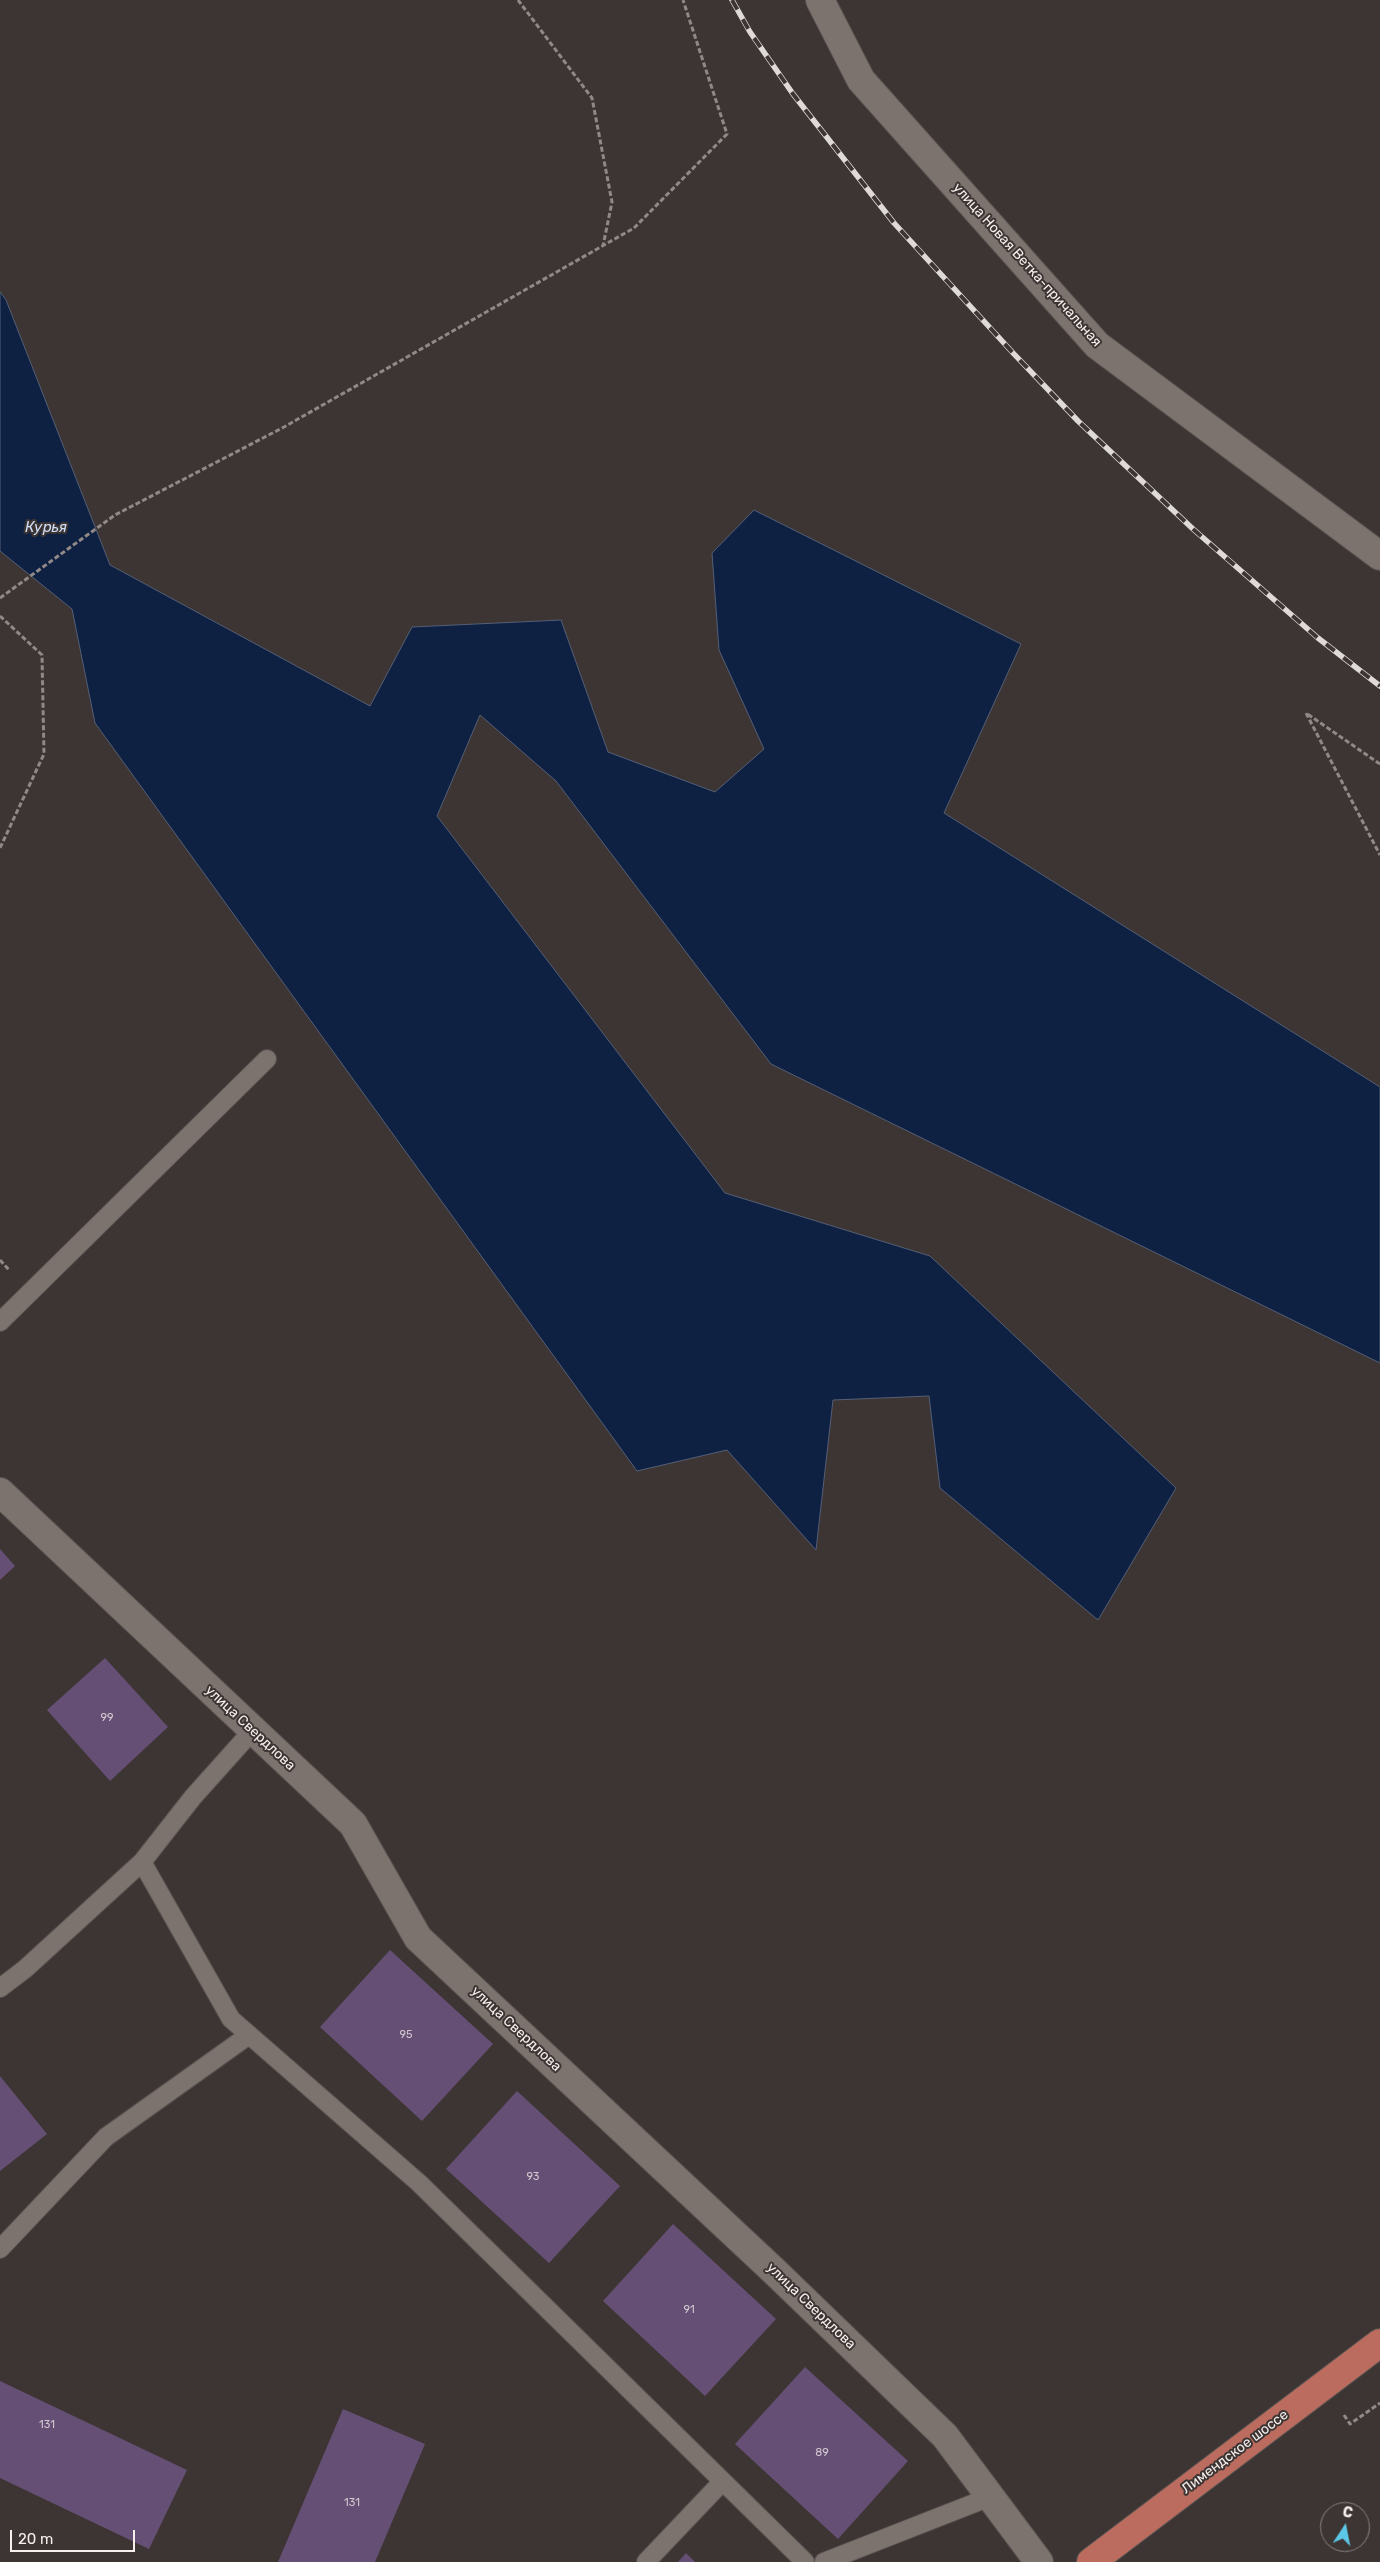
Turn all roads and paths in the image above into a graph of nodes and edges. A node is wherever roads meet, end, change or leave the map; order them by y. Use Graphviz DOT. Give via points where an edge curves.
graph roads {
  1 [pos="518,0"];
  2 [pos="683,0"];
  3 [pos="820,0"];
  4 [pos="603,246"];
  5 [pos="1380,556"];
  6 [pos="0,598"];
  7 [pos="0,616"];
  8 [pos="1380,764"];
  9 [pos="0,848"];
  10 [pos="1380,855"];
  11 [pos="268,1059"];
  12 [pos="0,1322"];
  13 [pos="0,1492"];
  14 [pos="253,1730"];
  15 [pos="142,1862"];
  16 [pos="0,1988"];
  17 [pos="249,2035"];
  18 [pos="0,2249"];
  19 [pos="1380,2343"];
  20 [pos="722,2482"];
  21 [pos="990,2497"];
  22 [pos="646,2562"];
  23 [pos="804,2562"];
  24 [pos="824,2562"];
  25 [pos="1039,2562"];
  26 [pos="1091,2562"];
  1 -- 4 [label="path" via="592,98 612,202"];
  2 -- 4 [label="path" via="727,134 634,228"];
  3 -- 5 [label="street, улица Новая Ветка-причальная" via="861,80 1097,345"];
  4 -- 6 [label="path" via="284,427 115,515"];
  7 -- 9 [label="path" via="42,655 44,754"];
  8 -- 10 [label="path" via="1306,713"];
  11 -- 12 [label="lane"];
  13 -- 14 [label="street, улица Свердлова"];
  14 -- 15 [label="lane" via="193,1797"];
  14 -- 21 [label="street, улица Свердлова" via="353,1824 418,1938 938,2429"];
  15 -- 16 [label="lane"];
  15 -- 17 [label="lane" via="231,2019"];
  17 -- 18 [label="lane" via="106,2137"];
  17 -- 20 [label="lane" via="419,2183"];
  19 -- 26 [label="main road, Лимендское шоссе"];
  20 -- 22 [label="lane"];
  20 -- 23 [label="lane"];
  21 -- 24 [label="lane"];
  21 -- 25 [label="street, улица Свердлова"];
}
